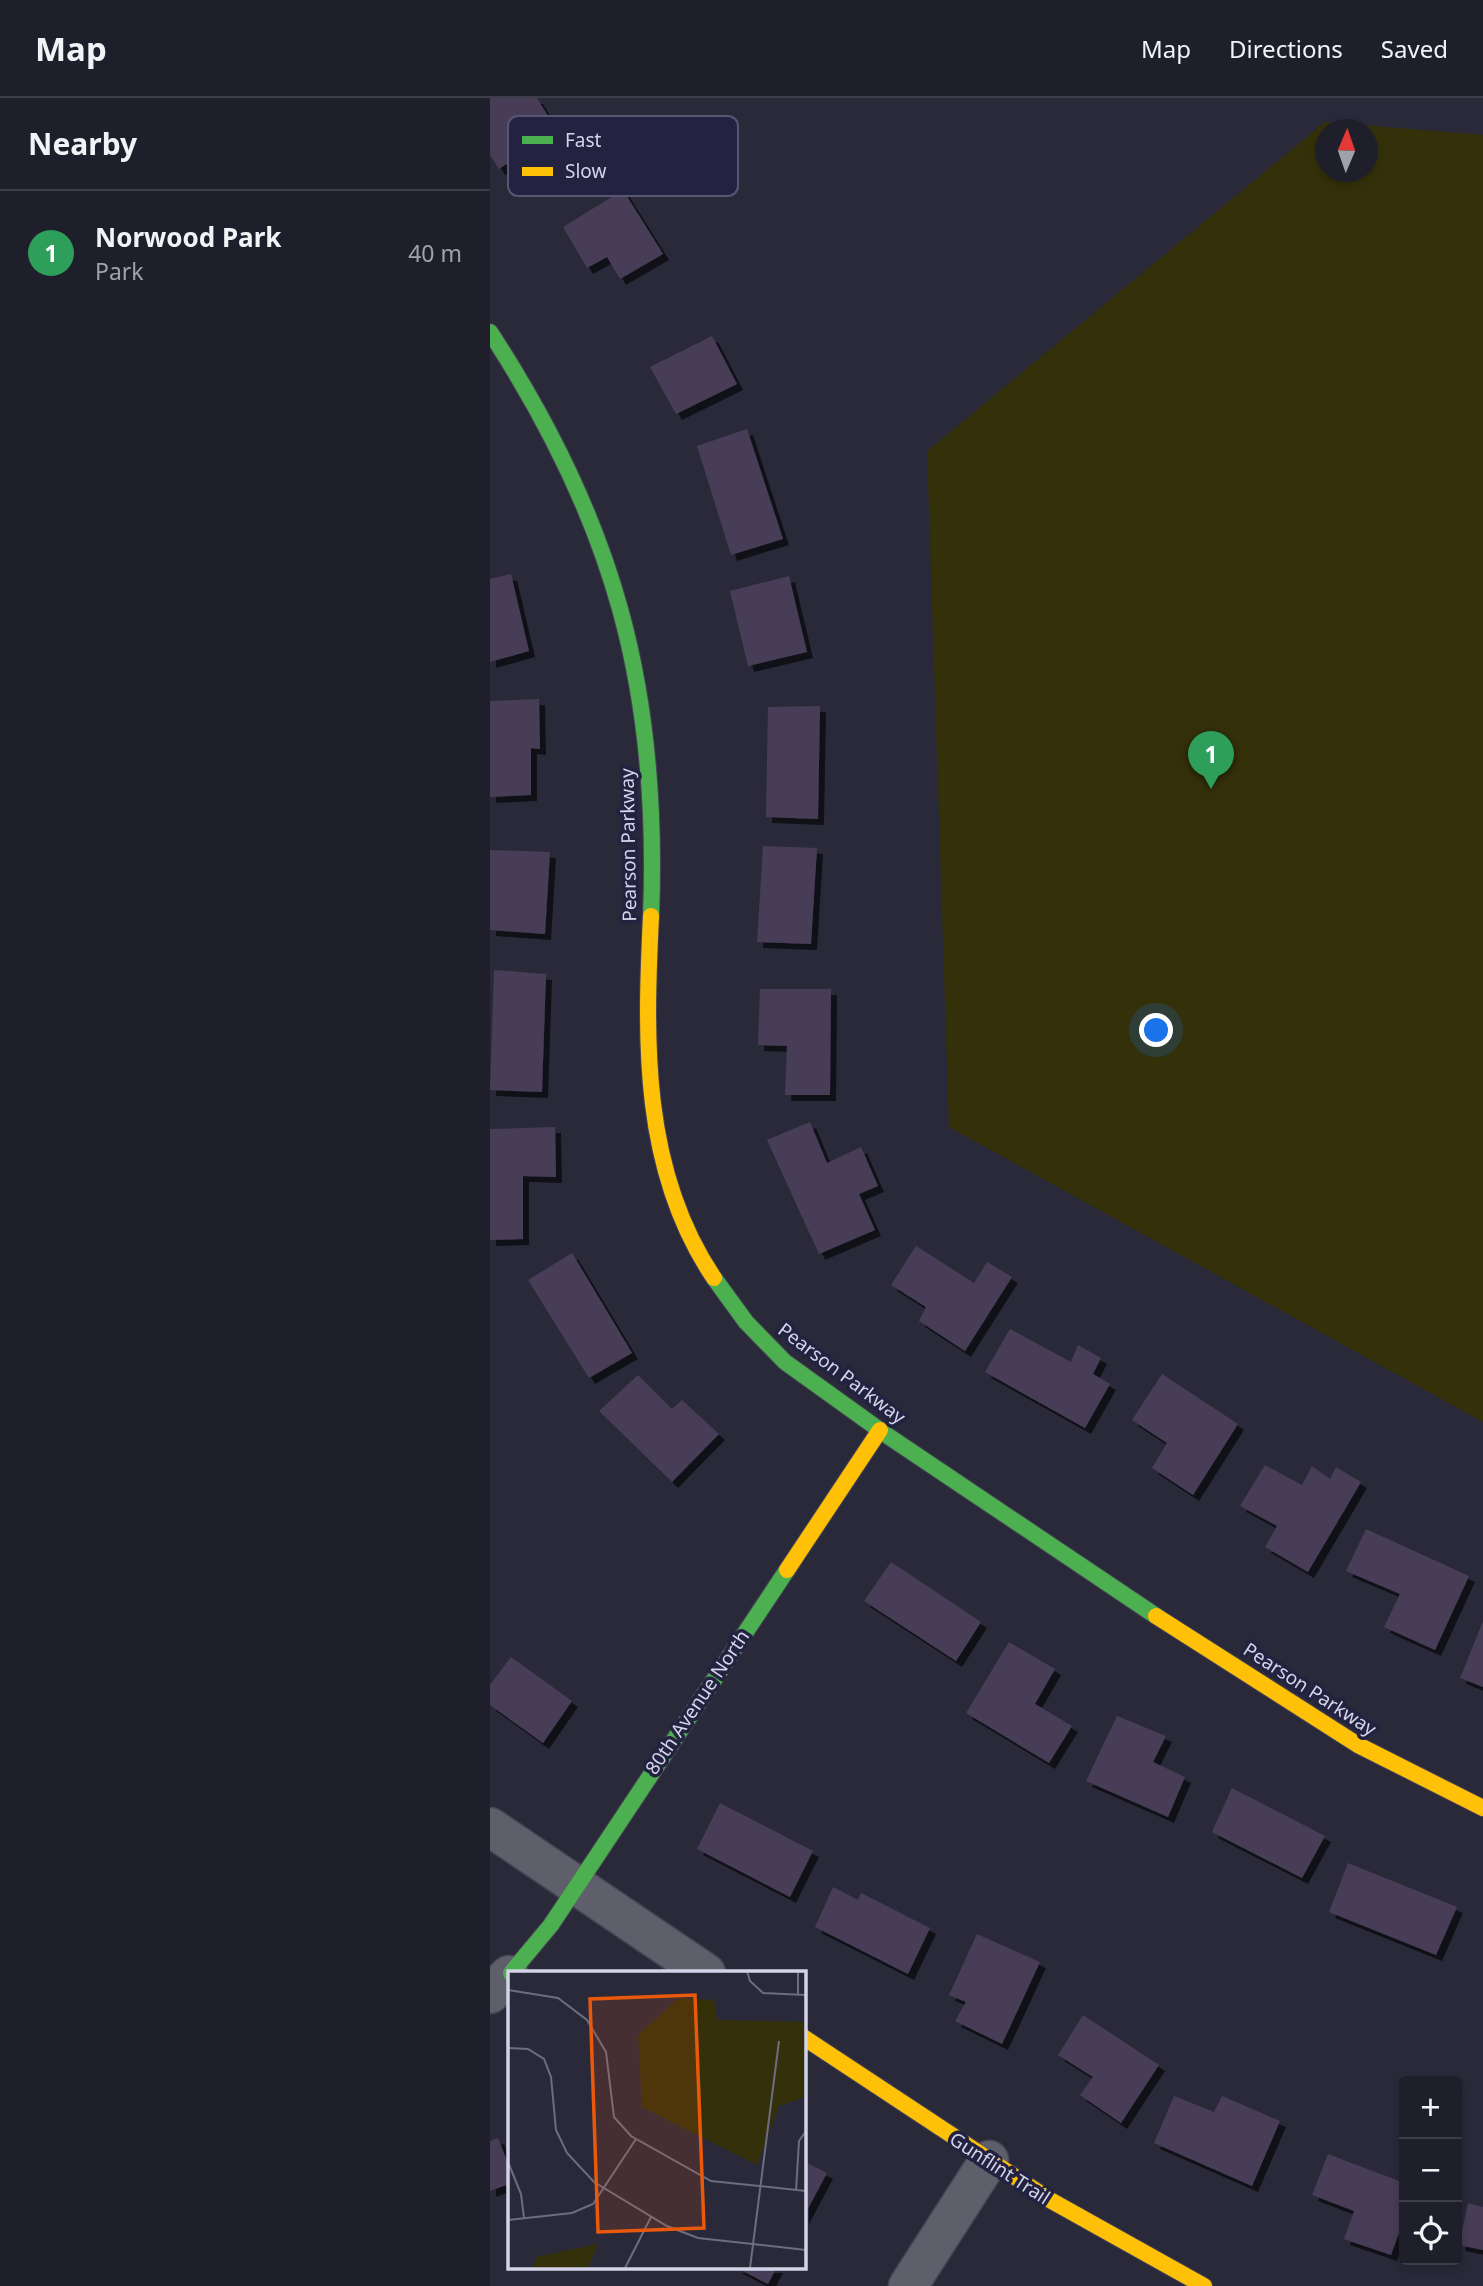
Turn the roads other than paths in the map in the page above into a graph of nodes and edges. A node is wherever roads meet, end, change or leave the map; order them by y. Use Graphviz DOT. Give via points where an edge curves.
graph roads {
  1 [pos="490,332"];
  2 [pos="880,1430"];
  3 [pos="1483,1808"];
  4 [pos="490,1827"];
  5 [pos="576,1886"];
  6 [pos="513,1971"];
  7 [pos="703,1971"];
  8 [pos="508,1976"];
  9 [pos="490,1994"];
  10 [pos="805,2039"];
  11 [pos="989,2160"];
  12 [pos="908,2286"];
  13 [pos="1204,2286"];
  1 -- 2 [label="street, Pearson Parkway" via="527,385 581,489 621,597 643,711 653,828 648,1052 654,1120 676,1212 717,1284 769,1348"];
  2 -- 3 [label="street, Pearson Parkway" via="1342,1738"];
  2 -- 5 [label="street, 80th Avenue North"];
  4 -- 5 [label="street"];
  5 -- 6 [label="street, 80th Avenue North"];
  5 -- 7 [label="street"];
  8 -- 9 [label="street, 80th Avenue North"];
  10 -- 11 [label="street, Gunflint Trail"];
  11 -- 12 [label="street"];
  11 -- 13 [label="street, Gunflint Trail" via="1128,2247"];
}
